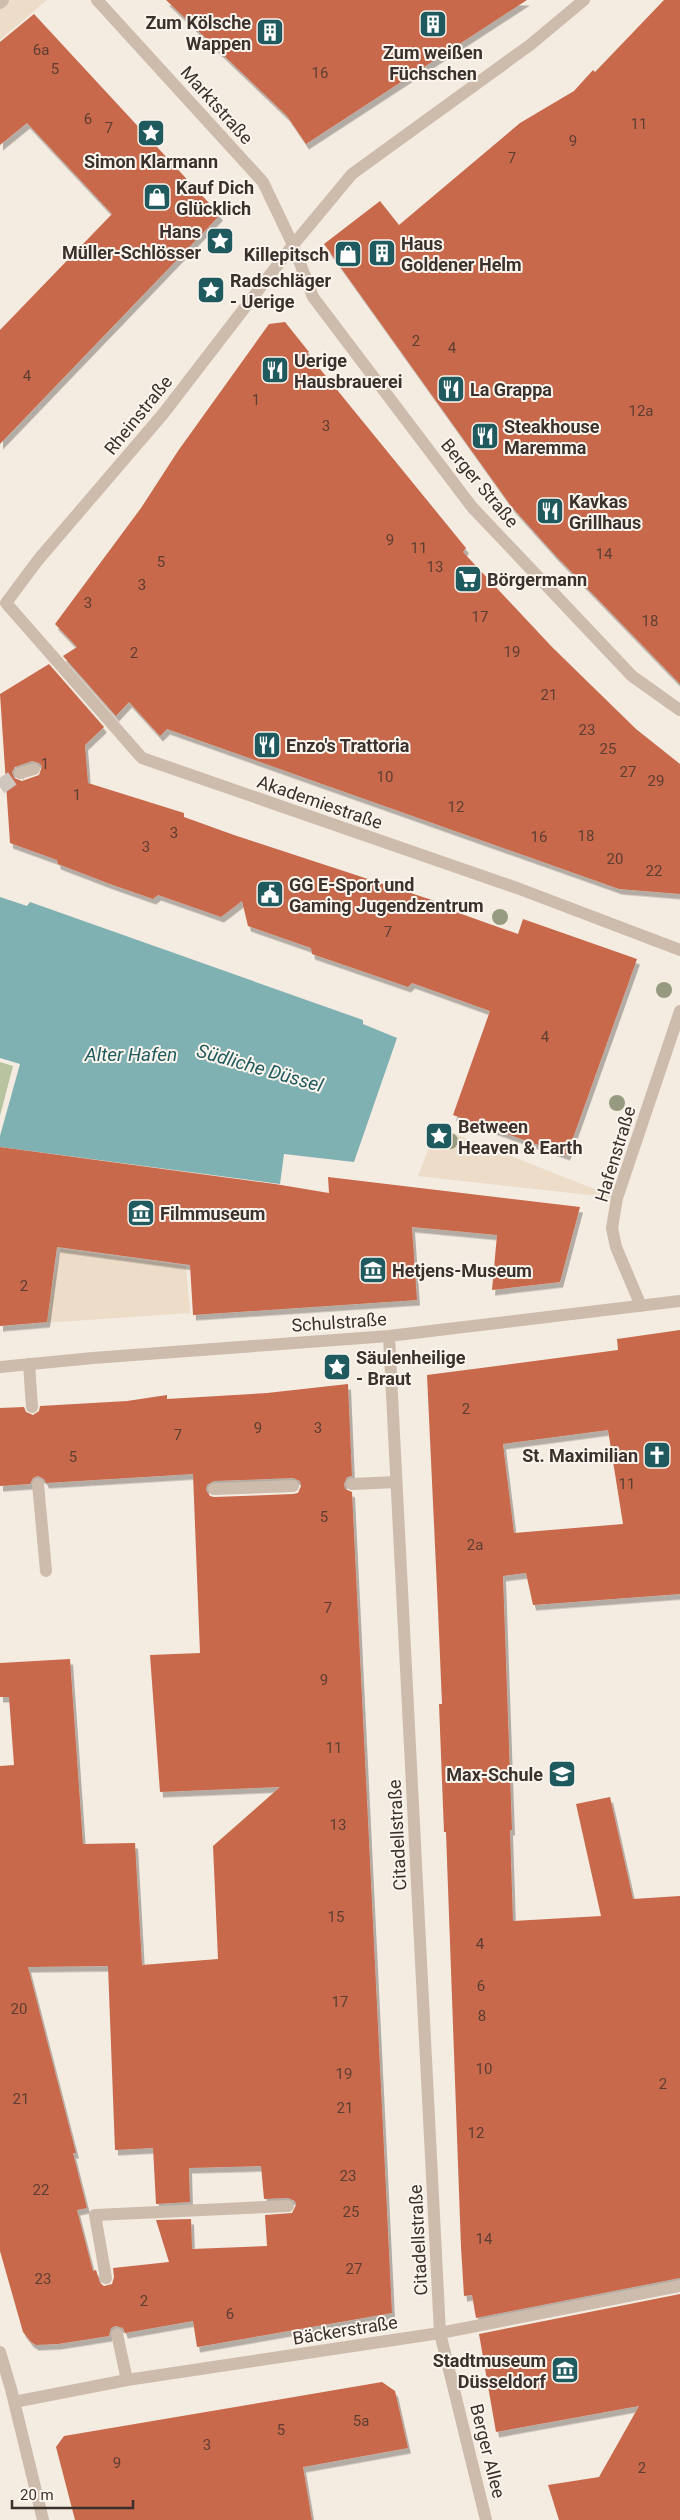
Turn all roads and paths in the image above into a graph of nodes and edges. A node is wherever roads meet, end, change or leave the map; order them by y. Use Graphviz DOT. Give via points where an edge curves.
graph roads {
  1 [pos="3,0"];
  2 [pos="97,0"];
  3 [pos="584,0"];
  4 [pos="0,3"];
  5 [pos="294,245"];
  6 [pos="3,603"];
  7 [pos="680,710"];
  8 [pos="34,769"];
  9 [pos="20,773"];
  10 [pos="680,950"];
  11 [pos="680,1011"];
  12 [pos="680,1300"];
  13 [pos="640,1306"];
  14 [pos="389,1336"];
  15 [pos="28,1364"];
  16 [pos="0,1368"];
  17 [pos="32,1407"];
  18 [pos="396,1482"];
  19 [pos="38,1484"];
  20 [pos="352,1484"];
  21 [pos="293,1486"];
  22 [pos="214,1489"];
  23 [pos="46,1571"];
  24 [pos="288,2206"];
  25 [pos="106,2278"];
  26 [pos="680,2286"];
  27 [pos="440,2333"];
  28 [pos="117,2334"];
  29 [pos="0,2352"];
  30 [pos="127,2380"];
  31 [pos="14,2402"];
  32 [pos="43,2520"];
  33 [pos="486,2520"];
  1 -- 4 [label="street"];
  2 -- 5 [label="street, Marktstraße" via="263,182"];
  3 -- 5 [label="street, Rheinstraße" via="530,45 352,174"];
  5 -- 6 [label="street, Rheinstraße" via="163,414"];
  5 -- 7 [label="street, Berger Straße" via="313,297 472,507 632,676"];
  6 -- 10 [label="street, Akademiestraße" via="142,758 517,888"];
  8 -- 9 [label="street"];
  11 -- 13 [label="street, Hafenstraße" via="617,1198 612,1228 616,1247"];
  12 -- 13 [label="street, Schulstraße"];
  13 -- 14 [label="street, Schulstraße"];
  14 -- 15 [label="street, Schulstraße"];
  14 -- 18 [label="street, Citadellstraße"];
  15 -- 16 [label="street, Schulstraße"];
  15 -- 17 [label="street"];
  18 -- 20 [label="street"];
  18 -- 27 [label="street, Citadellstraße"];
  19 -- 23 [label="street"];
  21 -- 22 [label="street"];
  24 -- 25 [label="street" via="95,2215"];
  26 -- 27 [label="street, Bäckerstraße"];
  27 -- 30 [label="street, Bäckerstraße"];
  27 -- 33 [label="street, Berger Allee"];
  28 -- 30 [label="street"];
  29 -- 31 [label="street"];
  30 -- 31 [label="street, Bäckerstraße"];
  31 -- 32 [label="street"];
}
